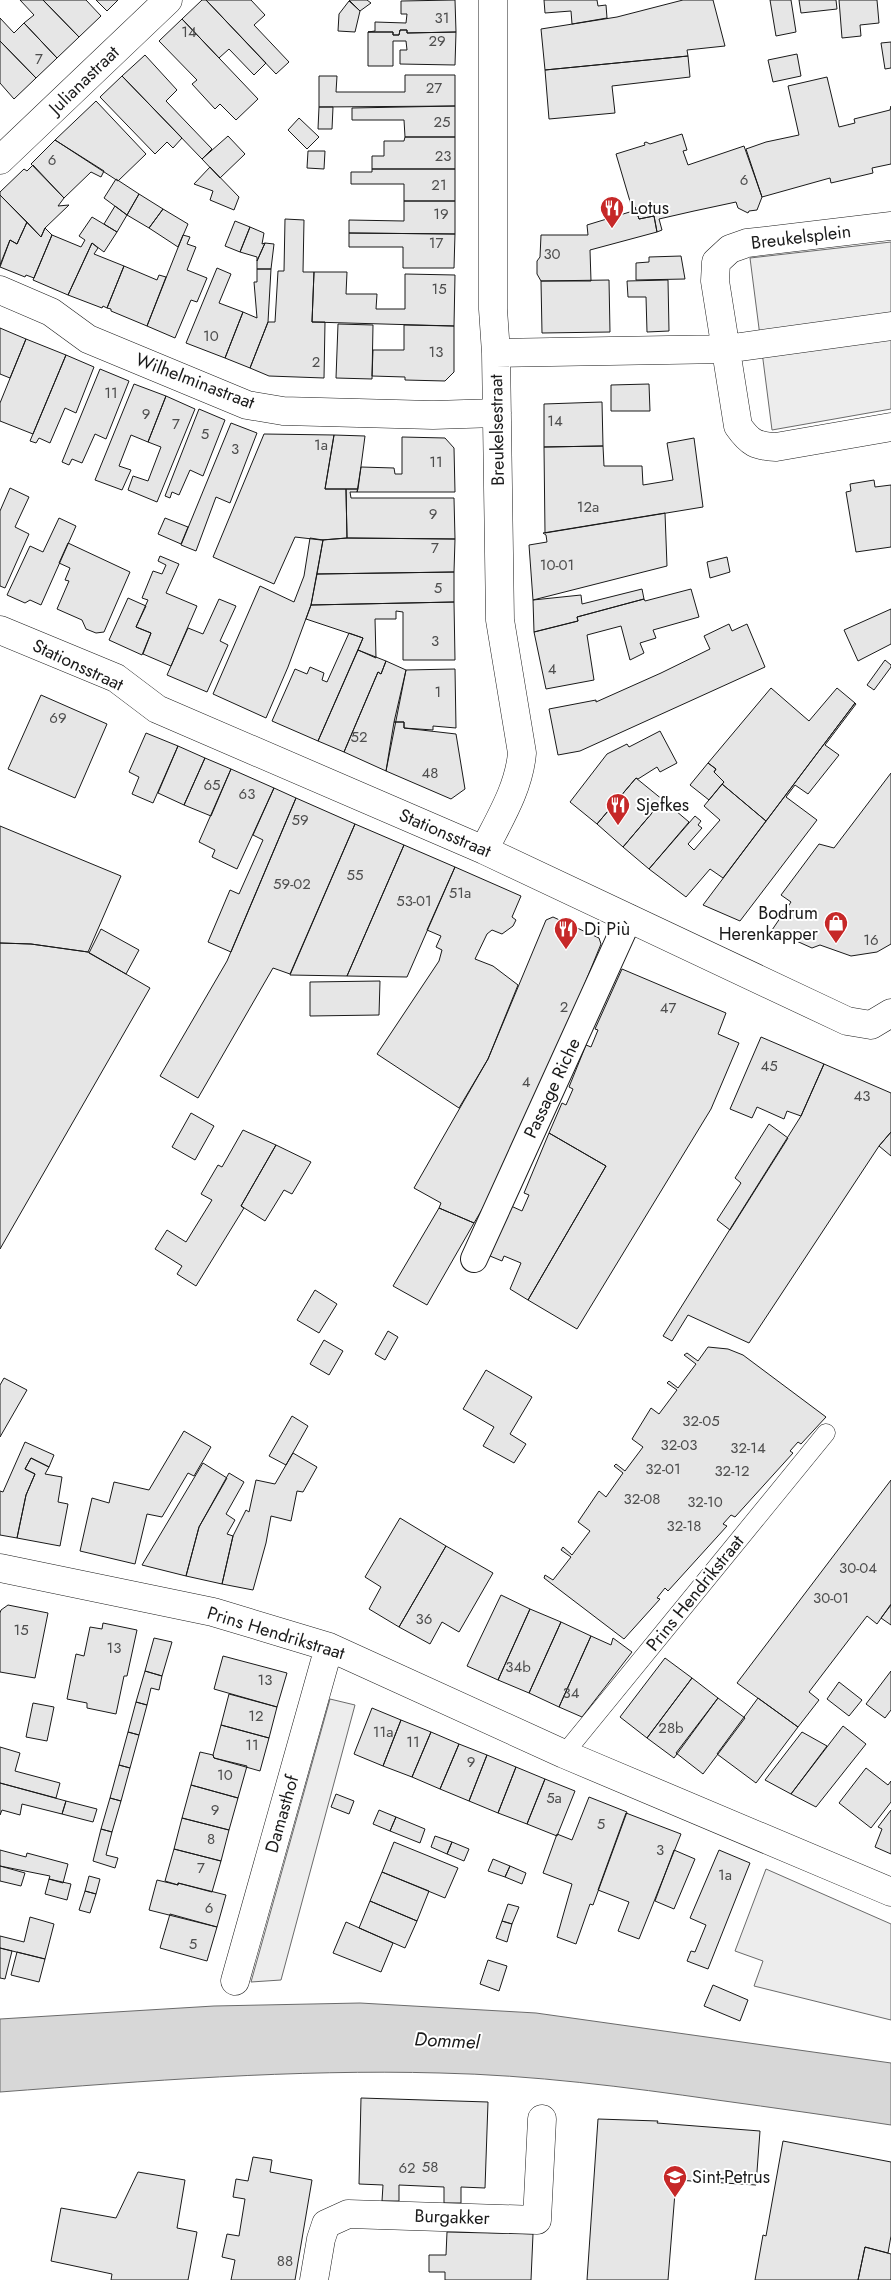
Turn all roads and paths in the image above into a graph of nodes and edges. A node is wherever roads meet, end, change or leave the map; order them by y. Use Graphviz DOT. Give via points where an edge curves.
graph roads {
  1 [pos="168,0"];
  2 [pos="493,0"];
  3 [pos="0,160"];
  4 [pos="891,226"];
  5 [pos="0,290"];
  6 [pos="891,326"];
  7 [pos="726,349"];
  8 [pos="496,353"];
  9 [pos="497,413"];
  10 [pos="891,426"];
  11 [pos="0,630"];
  12 [pos="484,850"];
  13 [pos="630,918"];
  14 [pos="891,1013"];
  15 [pos="474,1259"];
  16 [pos="826,1433"];
  17 [pos="0,1568"];
  18 [pos="329,1647"];
  19 [pos="564,1754"];
  20 [pos="891,1892"];
  21 [pos="235,1981"];
  22 [pos="542,2119"];
  23 [pos="314,2280"];
  1 -- 3 [label="street, Julianastraat"];
  2 -- 8 [label="street, Breukelsestraat" via="493,309"];
  4 -- 7 [label="street, Breukelsplein" via="747,243 730,249 716,262 715,281"];
  5 -- 9 [label="street, Wilhelminastraat" via="51,312 88,339 247,404 283,411 433,415"];
  6 -- 7 [label="street"];
  7 -- 8 [label="street"];
  7 -- 10 [label="street, Breukelsplein" via="738,426 747,439 760,446 776,447"];
  8 -- 9 [label="street, Breukelsestraat"];
  9 -- 12 [label="street, Breukelsestraat" via="500,620 522,753 520,772 512,794"];
  11 -- 12 [label="street, Stationsstraat" via="116,678 164,713"];
  12 -- 13 [label="street, Stationsstraat"];
  13 -- 14 [label="street, Stationsstraat" via="847,1021 872,1025"];
  13 -- 15 [label="street, Passage Riche"];
  16 -- 19 [label="lane, Prins Hendrikstraat"];
  17 -- 18 [label="street, Prins Hendrikstraat" via="213,1612"];
  18 -- 19 [label="street, Prins Hendrikstraat"];
  18 -- 21 [label="street, Damasthof"];
  19 -- 20 [label="street, Prins Hendrikstraat"];
  22 -- 23 [label="street, Burgakker" via="537,2220 348,2214 326,2224"];
}
